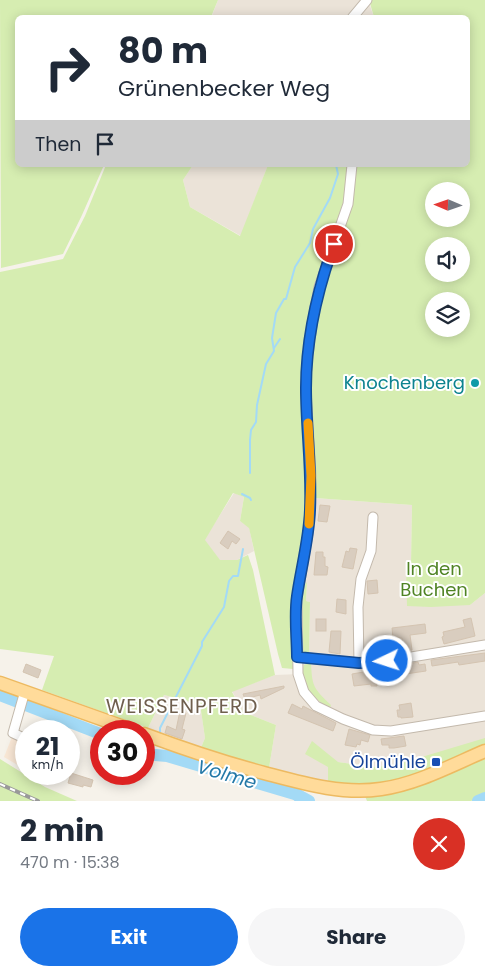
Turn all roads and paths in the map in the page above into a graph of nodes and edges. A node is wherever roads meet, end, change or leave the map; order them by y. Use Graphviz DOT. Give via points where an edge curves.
graph roads {
  1 [pos="367,0"];
  2 [pos="354,15"];
  3 [pos="352,167"];
  4 [pos="373,517"];
  5 [pos="485,645"];
  6 [pos="297,657"];
  7 [pos="359,663"];
  8 [pos="0,683"];
  9 [pos="24,694"];
  10 [pos="485,716"];
  11 [pos="16,720"];
  12 [pos="103,720"];
  13 [pos="155,738"];
  14 [pos="485,751"];
  1 -- 2 [label="street"];
  3 -- 6 [label="street" via="348,204 319,287 307,363 310,512 296,599"];
  4 -- 7 [label="street" via="371,551 360,579"];
  5 -- 7 [label="street"];
  6 -- 7 [label="street"];
  6 -- 10 [label="street" via="300,683 316,706 373,730 391,731"];
  8 -- 9 [label="main road"];
  9 -- 11 [label="street"];
  9 -- 12 [label="main road"];
  13 -- 14 [label="main road" via="219,760 347,790 368,790 408,782"];
}
